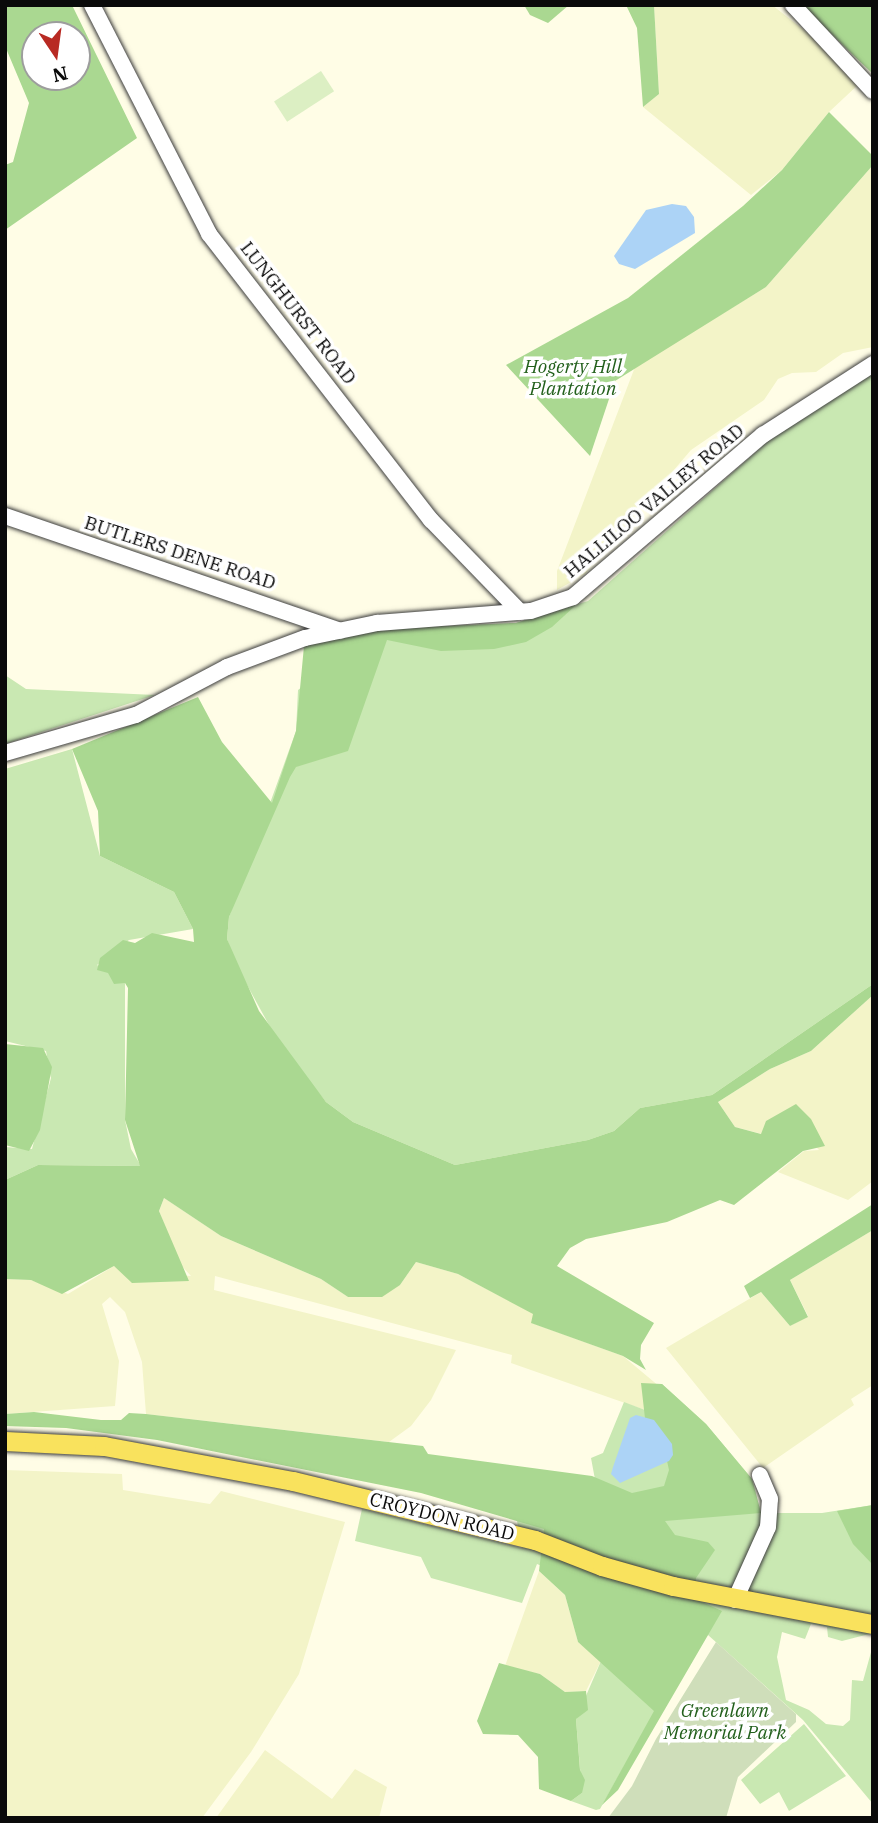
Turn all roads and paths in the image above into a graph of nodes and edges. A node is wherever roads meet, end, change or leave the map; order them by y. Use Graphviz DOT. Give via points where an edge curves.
graph roads {
  1 [pos="92,5"];
  2 [pos="793,5"];
  3 [pos="873,91"];
  4 [pos="873,364"];
  5 [pos="5,516"];
  6 [pos="520,612"];
  7 [pos="340,631"];
  8 [pos="5,753"];
  9 [pos="5,1441"];
  10 [pos="760,1475"];
  11 [pos="735,1600"];
  12 [pos="873,1624"];
  1 -- 6 [label="street, LUNGHURST ROAD" via="209,234 412,497 481,577"];
  2 -- 3 [label="street"];
  4 -- 6 [label="street, HALLILOO VALLEY ROAD" via="763,435 584,590 556,605"];
  5 -- 7 [label="street, BUTLERS DENE ROAD"];
  6 -- 7 [label="street, HALLILOO VALLEY ROAD" via="387,622"];
  7 -- 8 [label="street, HALLILOO VALLEY ROAD" via="305,638 227,667 136,715"];
  9 -- 11 [label="main road, CROYDON ROAD" via="104,1446 293,1481 456,1518 535,1540 602,1566"];
  10 -- 11 [label="street" via="769,1499 768,1527"];
  11 -- 12 [label="main road, CROYDON ROAD"];
}
